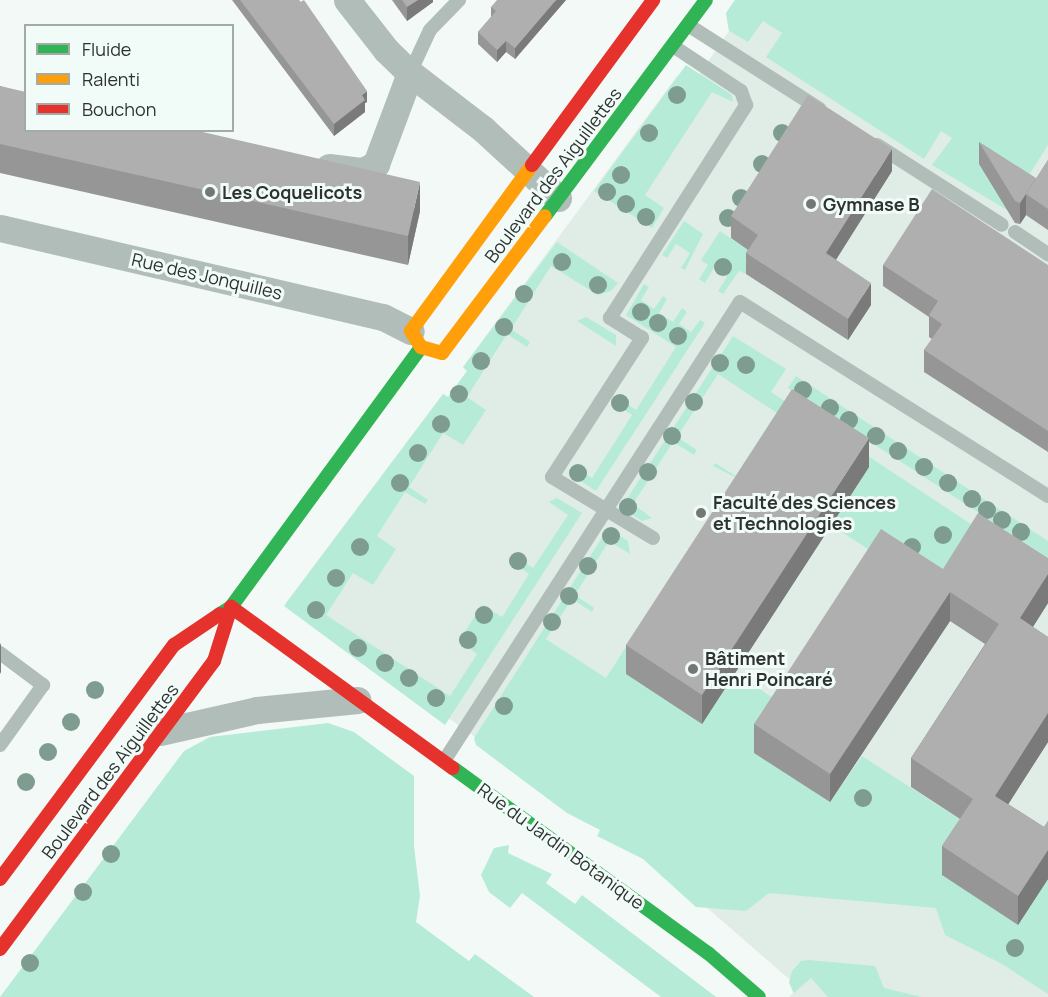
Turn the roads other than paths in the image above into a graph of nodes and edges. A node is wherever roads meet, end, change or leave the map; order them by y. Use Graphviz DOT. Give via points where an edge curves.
graph roads {
  1 [pos="347,0"];
  2 [pos="459,0"];
  3 [pos="654,0"];
  4 [pos="706,0"];
  5 [pos="688,25"];
  6 [pos="673,46"];
  7 [pos="410,73"];
  8 [pos="828,114"];
  9 [pos="867,139"];
  10 [pos="299,160"];
  11 [pos="526,170"];
  12 [pos="558,198"];
  13 [pos="1002,225"];
  14 [pos="0,228"];
  15 [pos="1015,232"];
  16 [pos="1048,254"];
  17 [pos="416,339"];
  18 [pos="1048,496"];
  19 [pos="606,509"];
  20 [pos="653,538"];
  21 [pos="231,607"];
  22 [pos="0,653"];
  23 [pos="358,700"];
  24 [pos="160,732"];
  25 [pos="0,745"];
  26 [pos="444,761"];
  27 [pos="0,879"];
  28 [pos="0,949"];
  29 [pos="759,997"];
  1 -- 7 [label="street" via="386,50"];
  2 -- 7 [label="lane" via="430,30"];
  3 -- 11 [label="main road, Boulevard des Aiguillettes"];
  4 -- 5 [label="main road, Boulevard des Aiguillettes"];
  5 -- 6 [label="main road, Boulevard des Aiguillettes"];
  5 -- 8 [label="lane"];
  6 -- 12 [label="main road, Boulevard des Aiguillettes"];
  6 -- 19 [label="lane" via="741,91 746,105 610,318 642,338 552,477"];
  7 -- 10 [label="street" via="376,164 363,171 345,171"];
  7 -- 11 [label="street" via="483,129"];
  9 -- 13 [label="lane"];
  11 -- 12 [label="street"];
  11 -- 17 [label="main road, Boulevard des Aiguillettes"];
  12 -- 17 [label="main road, Boulevard des Aiguillettes" via="442,353"];
  14 -- 17 [label="street, Rue des Jonquilles" via="383,317"];
  15 -- 16 [label="lane"];
  17 -- 21 [label="main road, Boulevard des Aiguillettes"];
  18 -- 19 [label="lane" via="740,302"];
  19 -- 20 [label="lane"];
  19 -- 26 [label="lane"];
  21 -- 23 [label="main road, Rue du Jardin Botanique"];
  21 -- 24 [label="main road, Boulevard des Aiguillettes" via="219,654"];
  21 -- 27 [label="main road, Boulevard des Aiguillettes" via="174,645"];
  22 -- 25 [label="lane" via="43,685"];
  23 -- 24 [label="street" via="257,710"];
  23 -- 26 [label="main road, Rue du Jardin Botanique"];
  24 -- 28 [label="main road, Boulevard des Aiguillettes"];
  26 -- 29 [label="main road, Rue du Jardin Botanique" via="708,953"];
}
